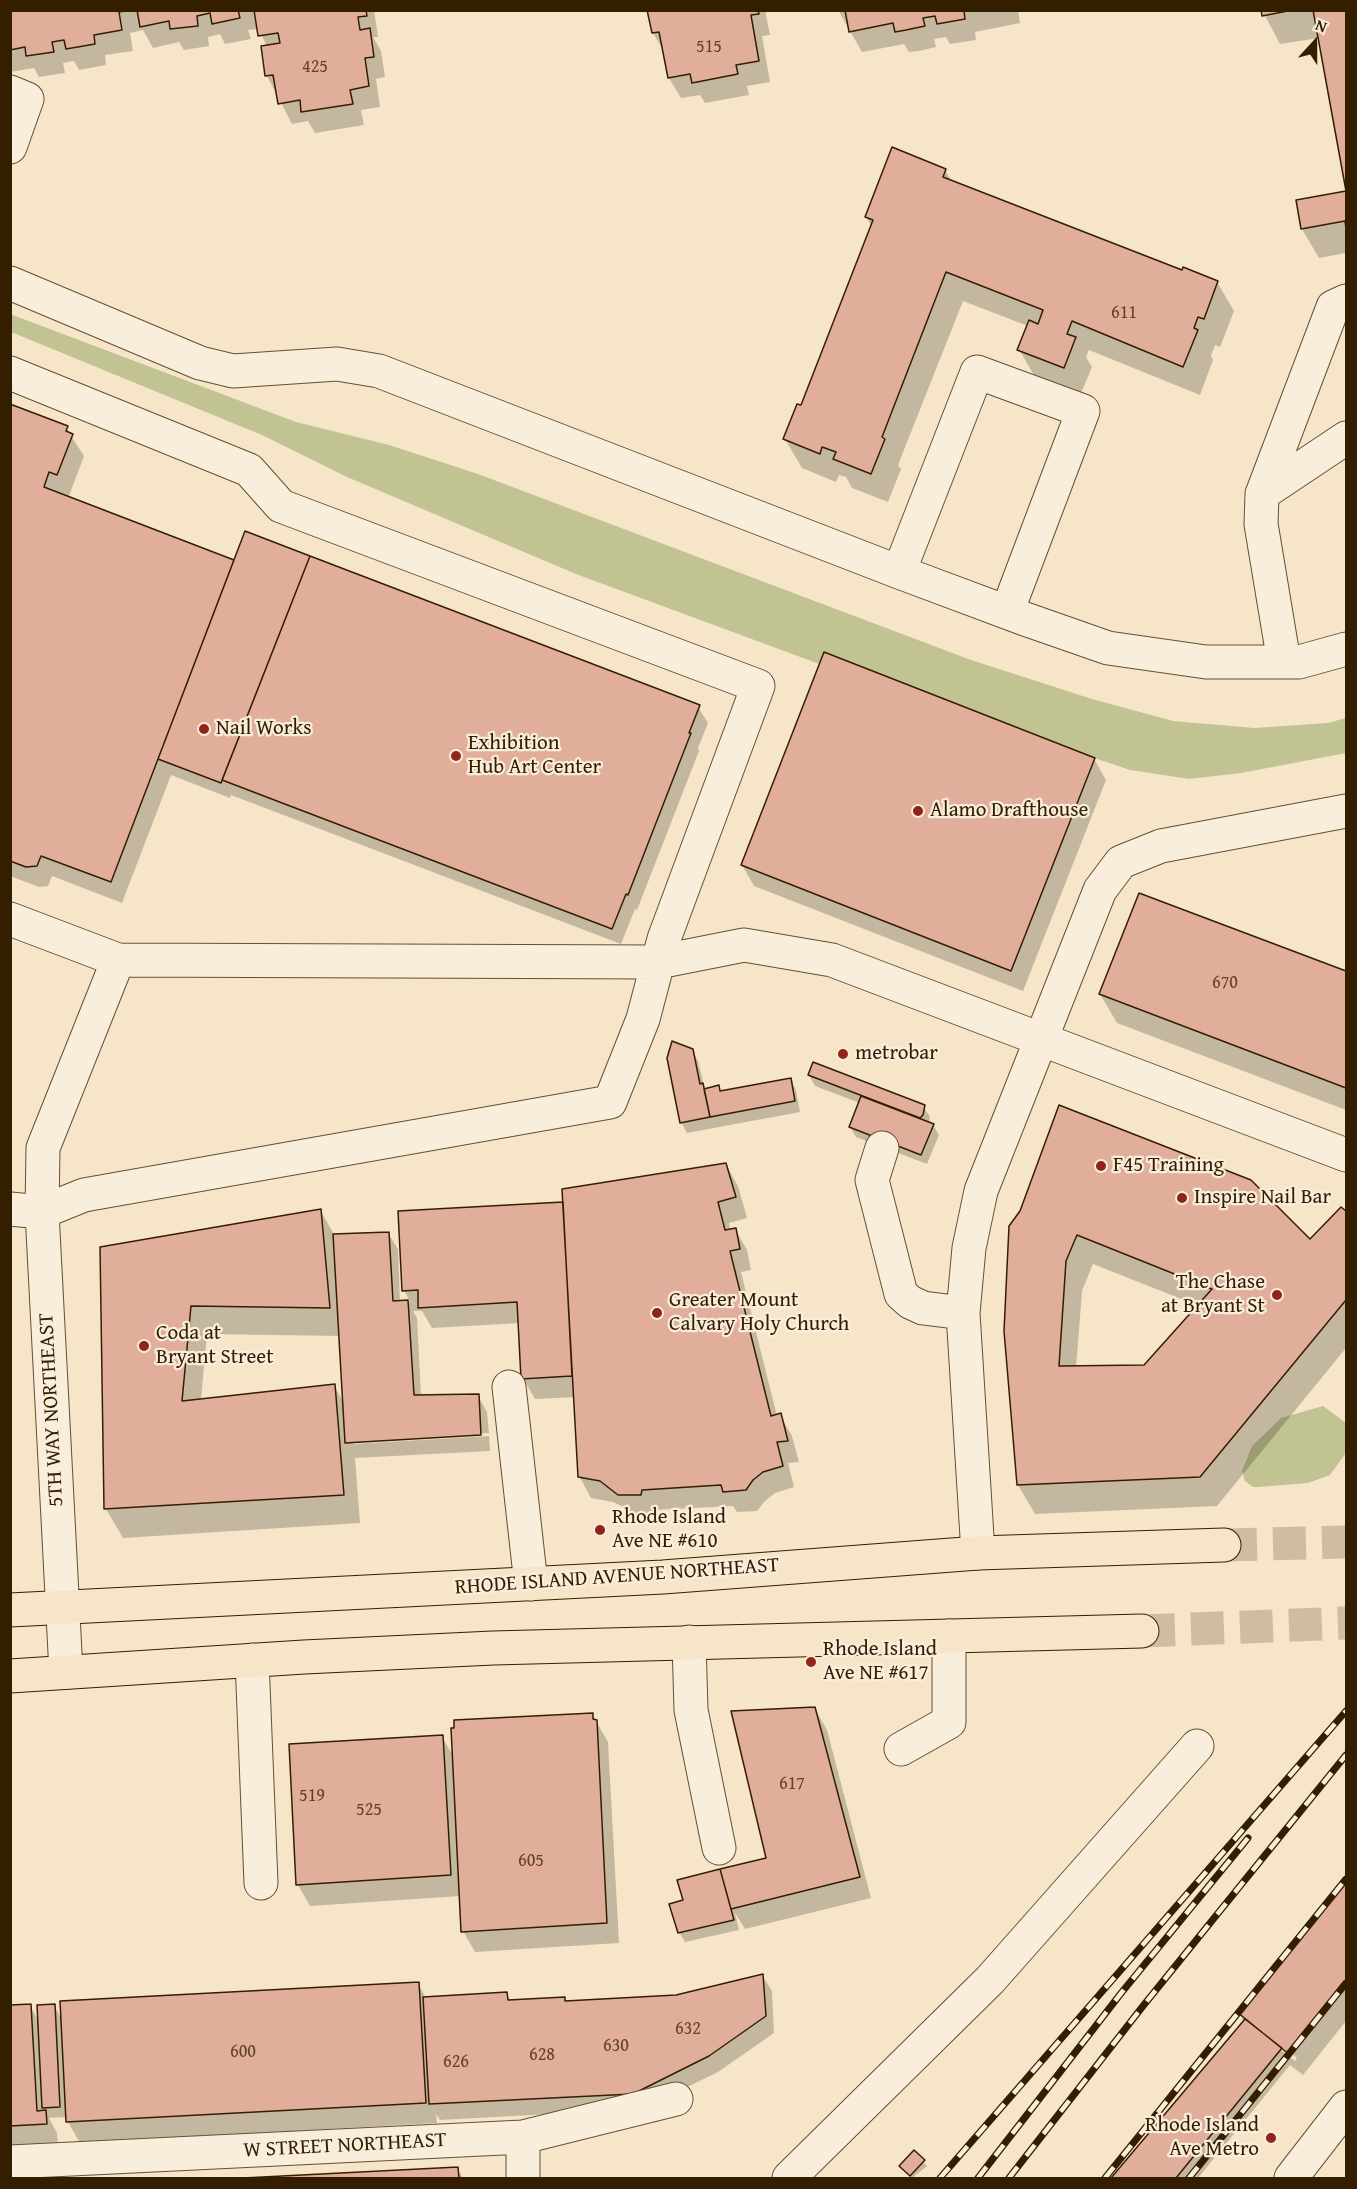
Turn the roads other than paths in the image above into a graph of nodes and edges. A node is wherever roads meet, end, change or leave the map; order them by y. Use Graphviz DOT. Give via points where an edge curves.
graph roads {
  1 [pos="10,92"];
  2 [pos="10,147"];
  3 [pos="10,283"];
  4 [pos="1347,301"];
  5 [pos="10,373"];
  6 [pos="1347,438"];
  7 [pos="1262,494"];
  8 [pos="899,572"];
  9 [pos="1007,612"];
  10 [pos="1347,649"];
  11 [pos="1284,662"];
  12 [pos="1347,811"];
  13 [pos="10,919"];
  14 [pos="118,960"];
  15 [pos="658,962"];
  16 [pos="1041,1039"];
  17 [pos="882,1148"];
  18 [pos="1347,1155"];
  19 [pos="26,1211"];
  20 [pos="963,1313"];
  21 [pos="509,1387"];
  22 [pos="1224,1545"];
  23 [pos="978,1553"];
  24 [pos="531,1584"];
  25 [pos="62,1608"];
  26 [pos="10,1610"];
  27 [pos="1142,1630"];
  28 [pos="949,1636"];
  29 [pos="689,1642"];
  30 [pos="252,1660"];
  31 [pos="66,1672"];
  32 [pos="10,1676"];
  33 [pos="1197,1746"];
  34 [pos="901,1749"];
  35 [pos="719,1848"];
  36 [pos="261,1882"];
  37 [pos="676,2099"];
  38 [pos="1347,2107"];
  39 [pos="523,2137"];
  40 [pos="10,2162"];
  41 [pos="523,2178"];
  42 [pos="789,2178"];
  43 [pos="1291,2178"];
  1 -- 2 [label="street" via="27,99"];
  3 -- 8 [label="street" via="200,363 233,371 337,364 379,371"];
  4 -- 7 [label="street" via="1333,307"];
  5 -- 15 [label="street" via="249,470 281,506 758,686"];
  6 -- 7 [label="street"];
  7 -- 11 [label="street" via="1261,524"];
  8 -- 9 [label="street"];
  8 -- 9 [label="street" via="977,372 1083,411"];
  9 -- 11 [label="street" via="1108,648 1206,662"];
  10 -- 11 [label="street" via="1299,662"];
  12 -- 16 [label="street" via="1161,846 1121,862 1100,890"];
  13 -- 14 [label="street"];
  14 -- 15 [label="street"];
  14 -- 19 [label="street, 5TH WAY NORTHEAST" via="43,1148"];
  15 -- 16 [label="street" via="744,945 832,960"];
  15 -- 19 [label="street" via="643,1019 610,1102 84,1195"];
  16 -- 18 [label="street"];
  16 -- 20 [label="street" via="981,1191 969,1248"];
  17 -- 20 [label="street" via="872,1180 901,1294 923,1308"];
  19 -- 25 [label="street, 5TH WAY NORTHEAST"];
  20 -- 23 [label="street"];
  21 -- 24 [label="street"];
  22 -- 23 [label="main road, RHODE ISLAND AVENUE NORTHEAST"];
  23 -- 24 [label="main road, RHODE ISLAND AVENUE NORTHEAST"];
  24 -- 25 [label="main road, RHODE ISLAND AVENUE NORTHEAST"];
  25 -- 26 [label="main road, RHODE ISLAND AVENUE NORTHEAST"];
  25 -- 31 [label="street, 5TH WAY NORTHEAST"];
  27 -- 28 [label="main road"];
  28 -- 29 [label="main road"];
  28 -- 34 [label="street" via="949,1722"];
  29 -- 30 [label="main road"];
  29 -- 35 [label="street" via="691,1710"];
  30 -- 31 [label="main road"];
  30 -- 36 [label="street"];
  31 -- 32 [label="main road"];
  33 -- 42 [label="street" via="990,1980"];
  37 -- 39 [label="street, W STREET NORTHEAST"];
  38 -- 43 [label="street"];
  39 -- 40 [label="street, W STREET NORTHEAST"];
  39 -- 41 [label="street"];
}
